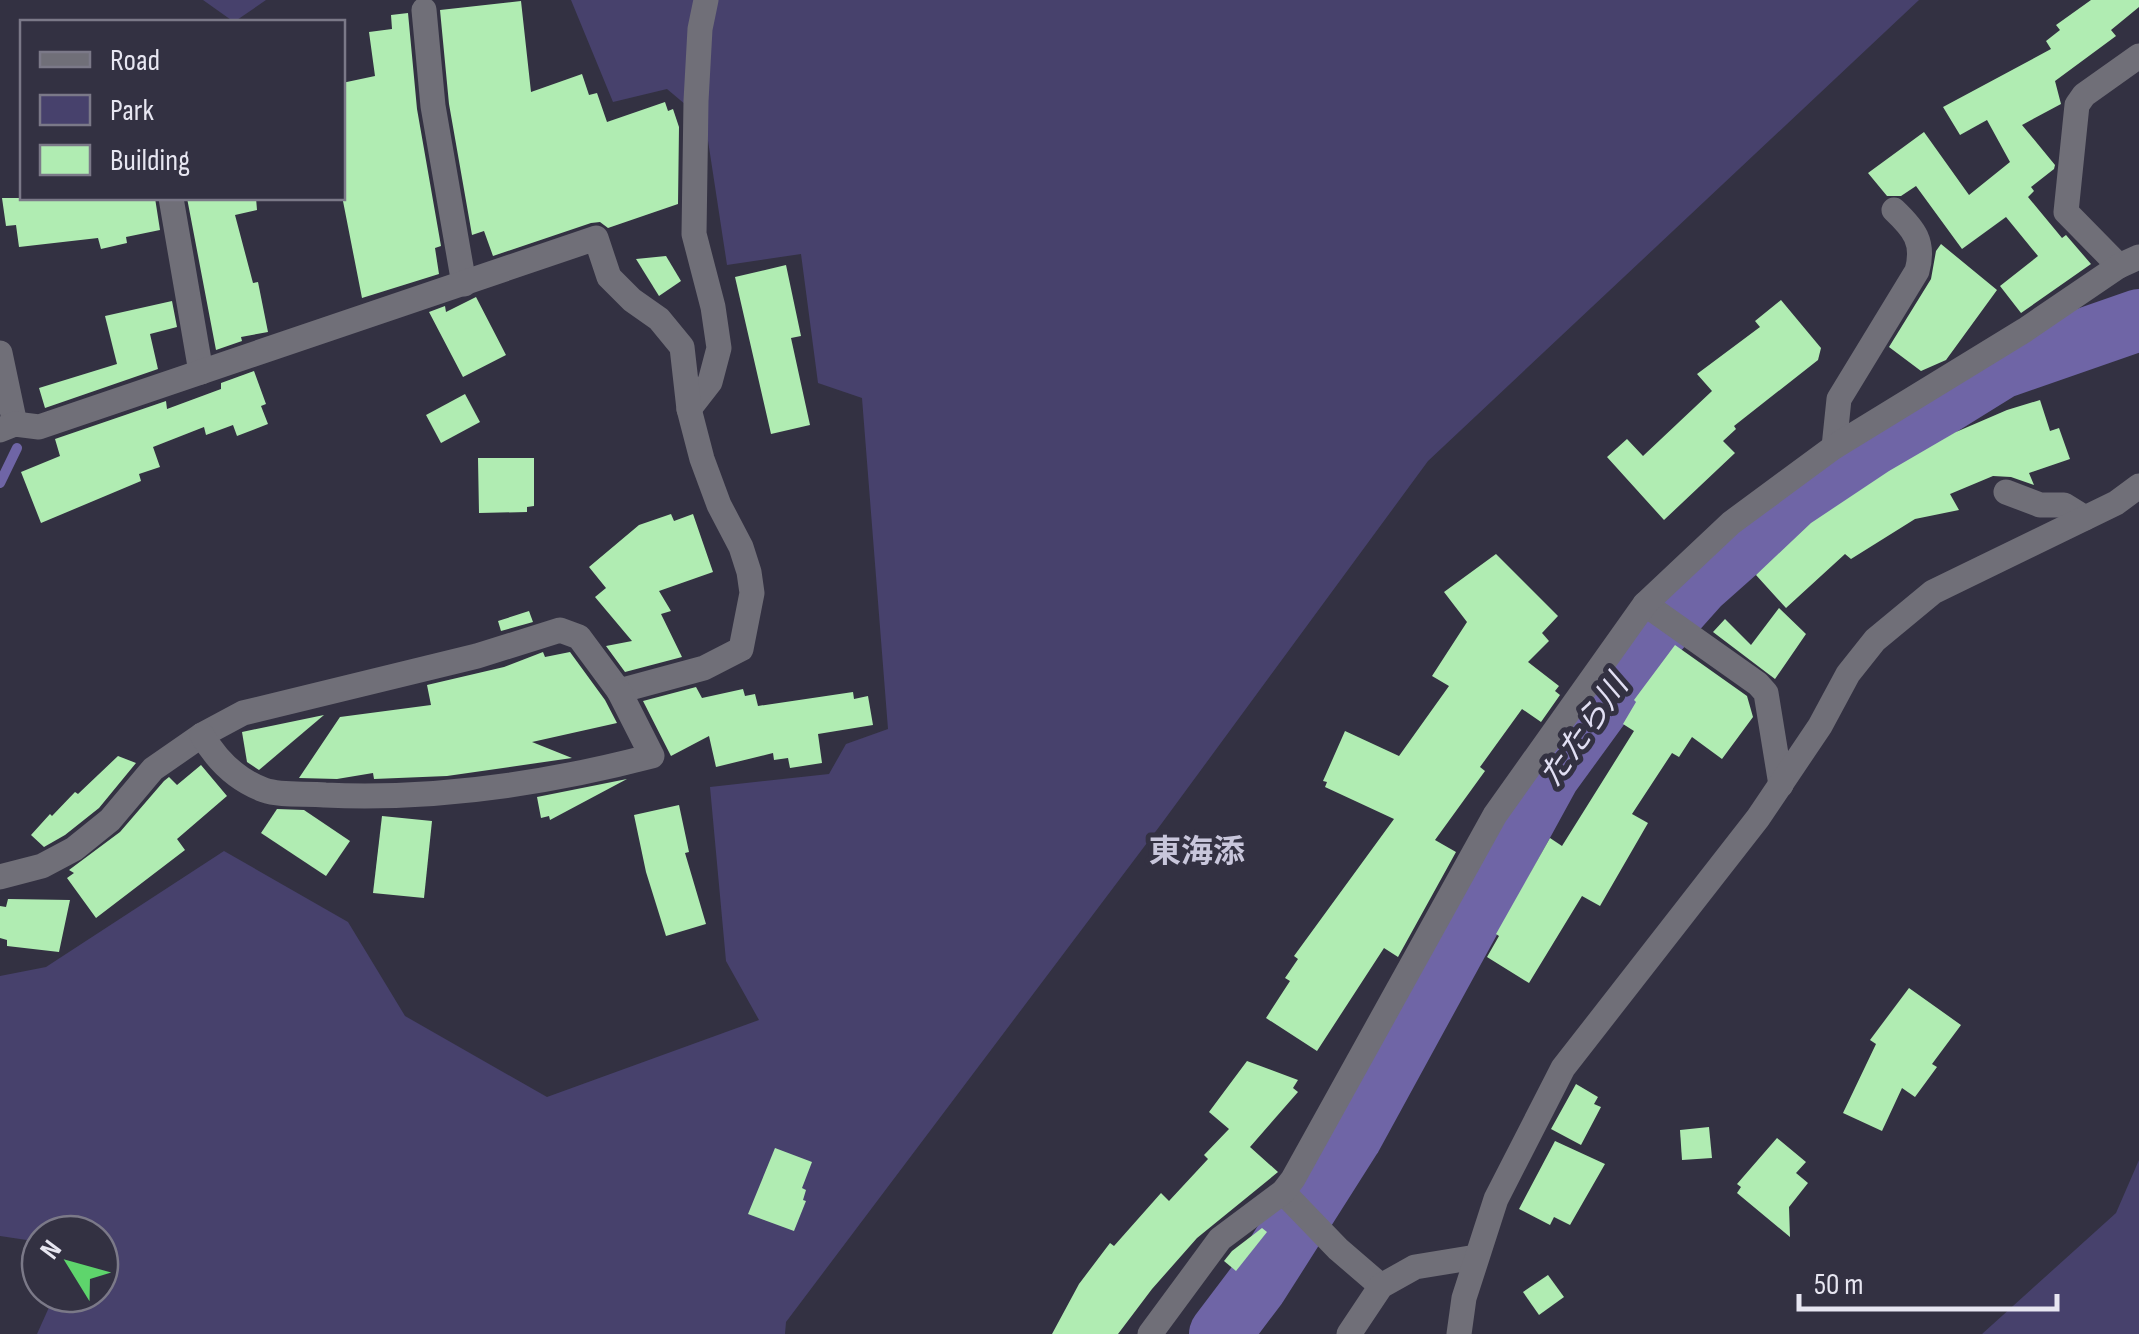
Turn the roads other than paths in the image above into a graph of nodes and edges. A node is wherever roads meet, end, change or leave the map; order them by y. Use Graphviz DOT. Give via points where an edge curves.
graph roads {
  1 [pos="706,0"];
  2 [pos="424,10"];
  3 [pos="2139,56"];
  4 [pos="170,200"];
  5 [pos="1894,210"];
  6 [pos="2129,262"];
  7 [pos="464,284"];
  8 [pos="0,352"];
  9 [pos="201,372"];
  10 [pos="689,409"];
  11 [pos="8,427"];
  12 [pos="1834,446"];
  13 [pos="2139,486"];
  14 [pos="2006,492"];
  15 [pos="2086,518"];
  16 [pos="1649,607"];
  17 [pos="619,690"];
  18 [pos="202,735"];
  19 [pos="1780,785"];
  20 [pos="0,877"];
  21 [pos="1286,1194"];
  22 [pos="1476,1256"];
  23 [pos="1381,1286"];
  24 [pos="1150,1334"];
  25 [pos="1349,1334"];
  26 [pos="1459,1334"];
  1 -- 10 [label="street" via="694,234 719,348 710,382"];
  2 -- 7 [label="street"];
  3 -- 6 [label="street" via="2076,105 2066,212"];
  4 -- 9 [label="street"];
  5 -- 12 [label="street" via="1912,227 1921,255 1839,399"];
  6 -- 12 [label="street"];
  7 -- 9 [label="street"];
  7 -- 10 [label="street" via="596,238 609,276 682,348"];
  8 -- 11 [label="street"];
  9 -- 11 [label="street" via="39,427"];
  10 -- 17 [label="street" via="749,572 746,632 741,649 728,658"];
  12 -- 16 [label="street" via="1731,522"];
  13 -- 15 [label="street"];
  14 -- 15 [label="street" via="2074,508"];
  15 -- 19 [label="street" via="1933,592 1898,618 1848,674"];
  16 -- 19 [label="street" via="1766,693"];
  16 -- 21 [label="street" via="1495,815"];
  17 -- 18 [label="street" via="579,637 560,630 243,713"];
  17 -- 18 [label="street" via="652,756 444,795 267,791 240,778"];
  18 -- 20 [label="street" via="154,769 110,820 74,848 42,866"];
  19 -- 22 [label="street" via="1563,1068 1496,1199"];
  21 -- 23 [label="street"];
  21 -- 24 [label="street" via="1220,1239"];
  22 -- 23 [label="street" via="1415,1266"];
  22 -- 26 [label="street"];
  23 -- 25 [label="street"];
}
